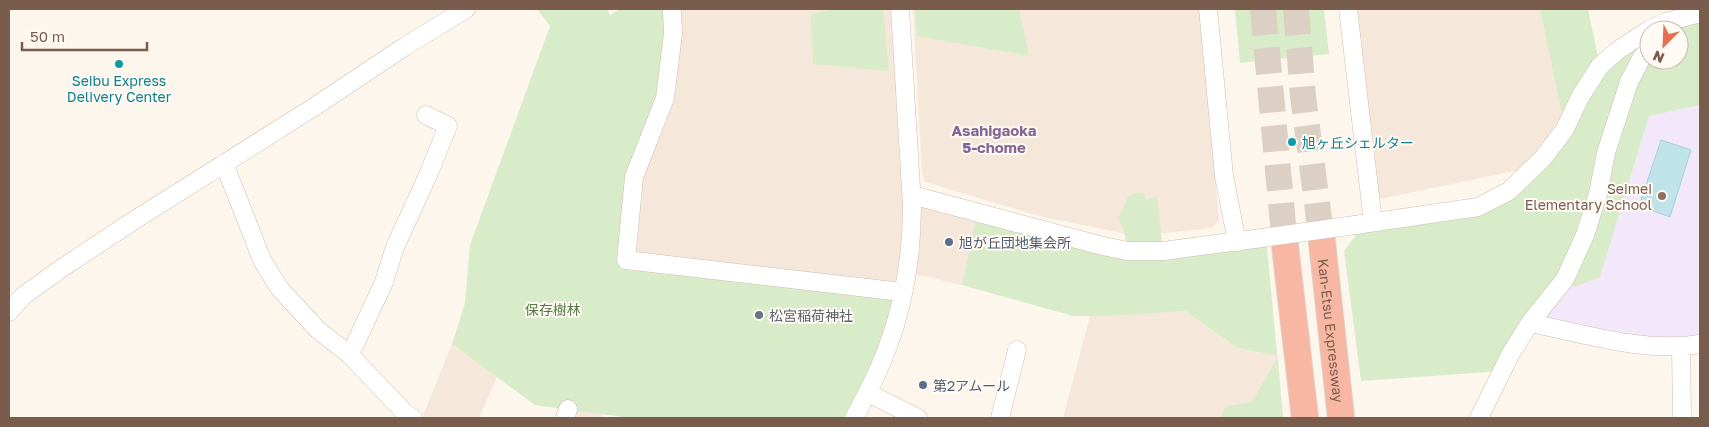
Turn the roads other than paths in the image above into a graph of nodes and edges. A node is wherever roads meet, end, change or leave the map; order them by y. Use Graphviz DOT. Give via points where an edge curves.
graph roads {
  1 [pos="466,9"];
  2 [pos="672,9"];
  3 [pos="900,9"];
  4 [pos="1208,9"];
  5 [pos="1348,9"];
  6 [pos="1695,14"];
  7 [pos="1639,63"];
  8 [pos="426,115"];
  9 [pos="224,163"];
  10 [pos="912,196"];
  11 [pos="1364,224"];
  12 [pos="1237,242"];
  13 [pos="1274,242"];
  14 [pos="1322,242"];
  15 [pos="902,292"];
  16 [pos="9,312"];
  17 [pos="1530,323"];
  18 [pos="1700,344"];
  19 [pos="1681,347"];
  20 [pos="1017,350"];
  21 [pos="350,355"];
  22 [pos="868,393"];
  23 [pos="413,418"];
  24 [pos="854,418"];
  25 [pos="918,418"];
  26 [pos="1000,418"];
  27 [pos="1305,418"];
  28 [pos="1341,418"];
  29 [pos="1479,418"];
  30 [pos="1682,418"];
  1 -- 9 [label="street"];
  2 -- 15 [label="street" via="673,34 666,98 634,177 626,260"];
  3 -- 10 [label="street"];
  4 -- 12 [label="street" via="1224,176"];
  5 -- 11 [label="street"];
  6 -- 11 [label="street" via="1649,30 1600,66 1565,129 1535,167 1509,192 1478,207"];
  7 -- 17 [label="street" via="1629,82 1606,153 1585,235 1565,280"];
  8 -- 21 [label="street" via="448,126 398,240 384,282"];
  9 -- 16 [label="street" via="62,268 23,296"];
  9 -- 21 [label="street" via="262,260 280,289 318,330"];
  10 -- 12 [label="street" via="1127,251 1163,251"];
  10 -- 15 [label="street"];
  11 -- 13 [label="street, bridge"];
  12 -- 13 [label="street"];
  13 -- 27 [label="highway"];
  14 -- 28 [label="highway, Kan-Etsu Expressway"];
  15 -- 22 [label="street" via="888,348"];
  17 -- 19 [label="street" via="1642,345"];
  17 -- 29 [label="street" via="1511,353"];
  18 -- 19 [label="street"];
  19 -- 30 [label="street"];
  20 -- 26 [label="street"];
  21 -- 23 [label="street"];
  22 -- 24 [label="street"];
  22 -- 25 [label="street"];
}
